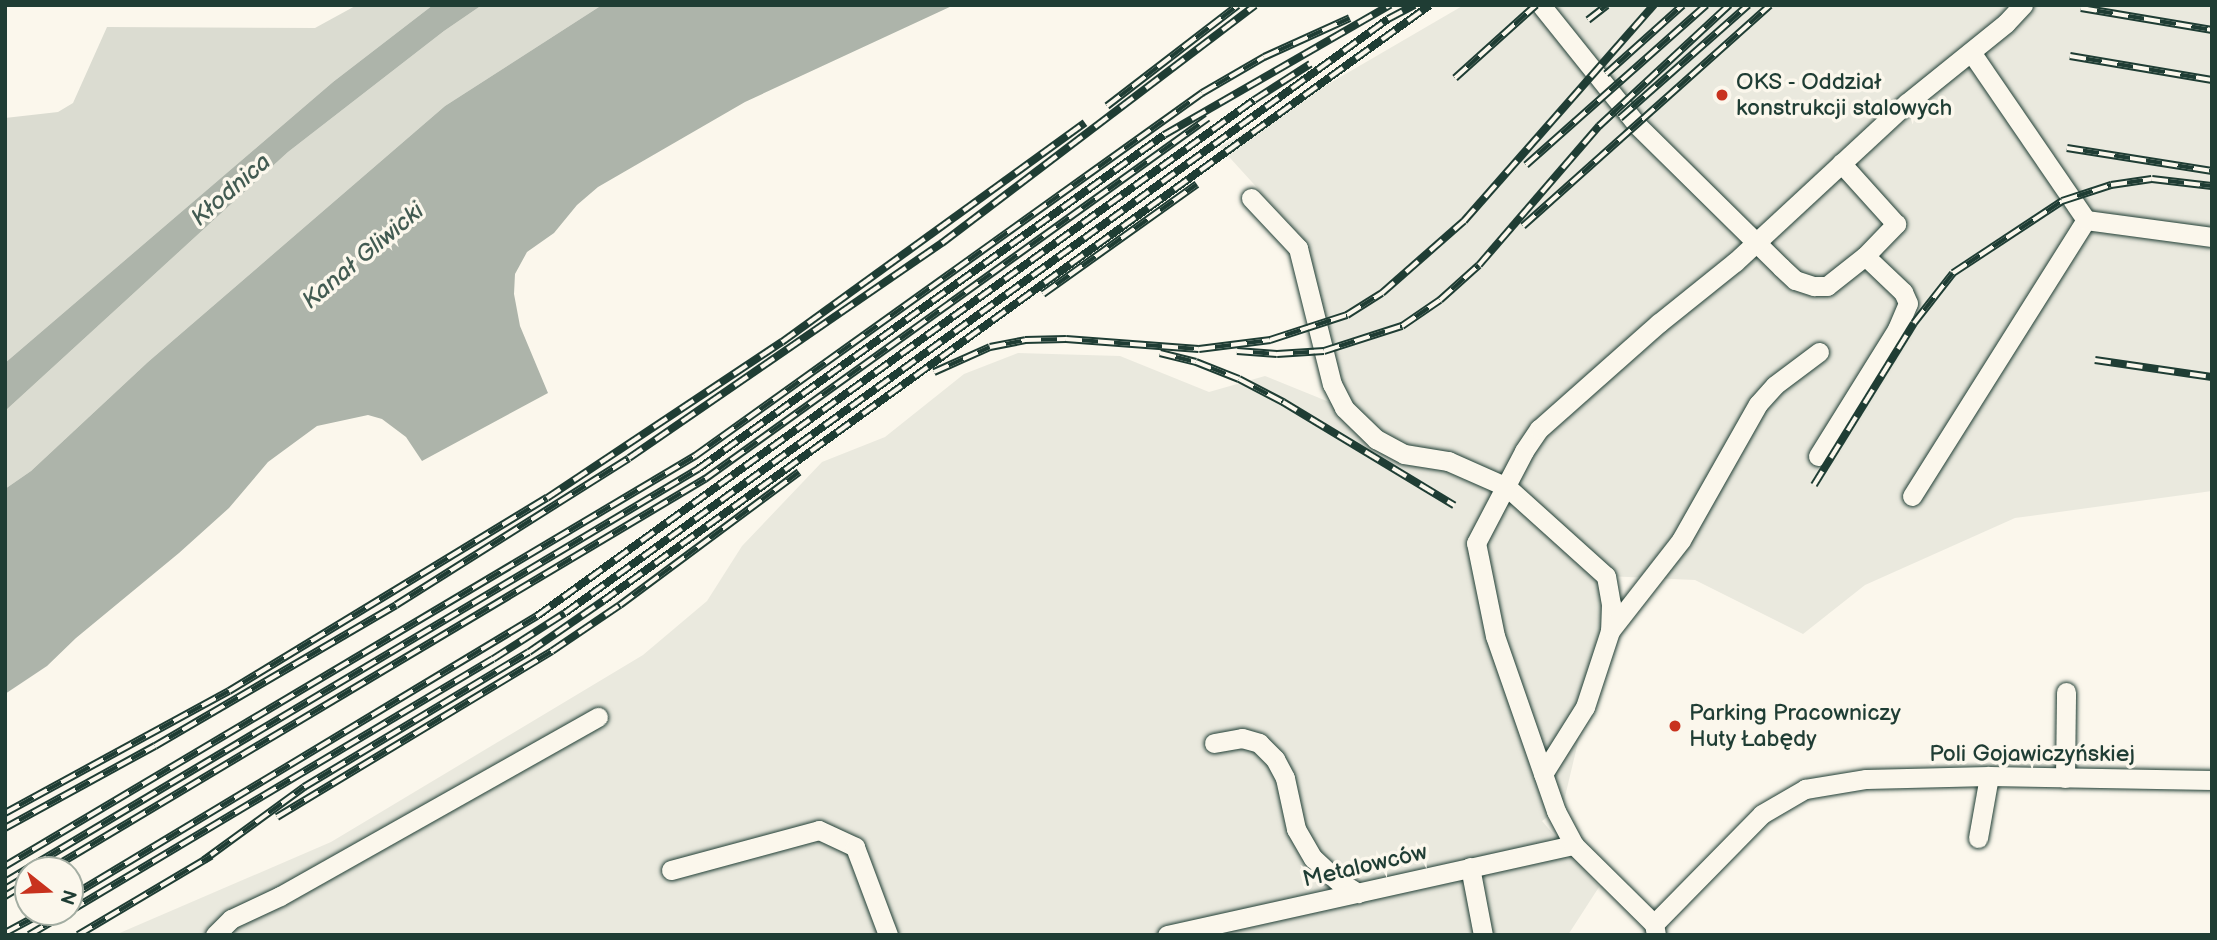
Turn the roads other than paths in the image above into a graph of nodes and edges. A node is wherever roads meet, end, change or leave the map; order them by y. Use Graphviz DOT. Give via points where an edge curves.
graph roads {
  1 [pos="2023,5"];
  2 [pos="1550,9"];
  3 [pos="1971,52"];
  4 [pos="1842,163"];
  5 [pos="1251,198"];
  6 [pos="2086,220"];
  7 [pos="2212,237"];
  8 [pos="1757,242"];
  9 [pos="1865,256"];
  10 [pos="1819,352"];
  11 [pos="1818,456"];
  12 [pos="1507,487"];
  13 [pos="1912,496"];
  14 [pos="1610,631"];
  15 [pos="2066,692"];
  16 [pos="598,717"];
  17 [pos="1214,743"];
  18 [pos="1543,774"];
  19 [pos="1989,776"];
  20 [pos="2065,778"];
  21 [pos="2212,780"];
  22 [pos="1978,838"];
  23 [pos="1574,845"];
  24 [pos="1470,867"];
  25 [pos="671,870"];
  26 [pos="1358,892"];
  27 [pos="1655,929"];
  28 [pos="215,935"];
  29 [pos="888,935"];
  30 [pos="1167,935"];
  31 [pos="1482,935"];
  1 -- 3 [label="street"];
  2 -- 8 [label="street" via="1637,125"];
  3 -- 4 [label="street"];
  3 -- 6 [label="street"];
  4 -- 8 [label="street"];
  4 -- 9 [label="street" via="1896,224"];
  5 -- 12 [label="street" via="1298,248 1332,384 1344,408 1376,439 1404,454 1448,461"];
  6 -- 7 [label="street"];
  6 -- 13 [label="street"];
  8 -- 9 [label="street" via="1795,280 1814,286 1827,286"];
  8 -- 12 [label="street" via="1539,429"];
  9 -- 11 [label="street" via="1903,292 1908,303 1897,329"];
  10 -- 14 [label="street" via="1758,404 1681,540"];
  12 -- 14 [label="street" via="1606,576"];
  12 -- 18 [label="street" via="1476,543 1495,636"];
  14 -- 18 [label="street" via="1585,707"];
  15 -- 20 [label="street"];
  16 -- 28 [label="street" via="231,919"];
  17 -- 26 [label="street" via="1242,738 1259,743 1275,759 1285,778 1296,829 1313,858"];
  18 -- 23 [label="street"];
  19 -- 20 [label="street, Poli Gojawiczyńskiej"];
  19 -- 22 [label="street"];
  19 -- 27 [label="street, Poli Gojawiczyńskiej" via="1866,779 1805,789 1762,814"];
  20 -- 21 [label="street, Poli Gojawiczyńskiej"];
  23 -- 24 [label="street, Metalowców"];
  23 -- 27 [label="street"];
  24 -- 26 [label="street, Metalowców"];
  24 -- 31 [label="street"];
  25 -- 29 [label="street" via="819,830 855,847"];
  26 -- 30 [label="street, Metalowców"];
}
